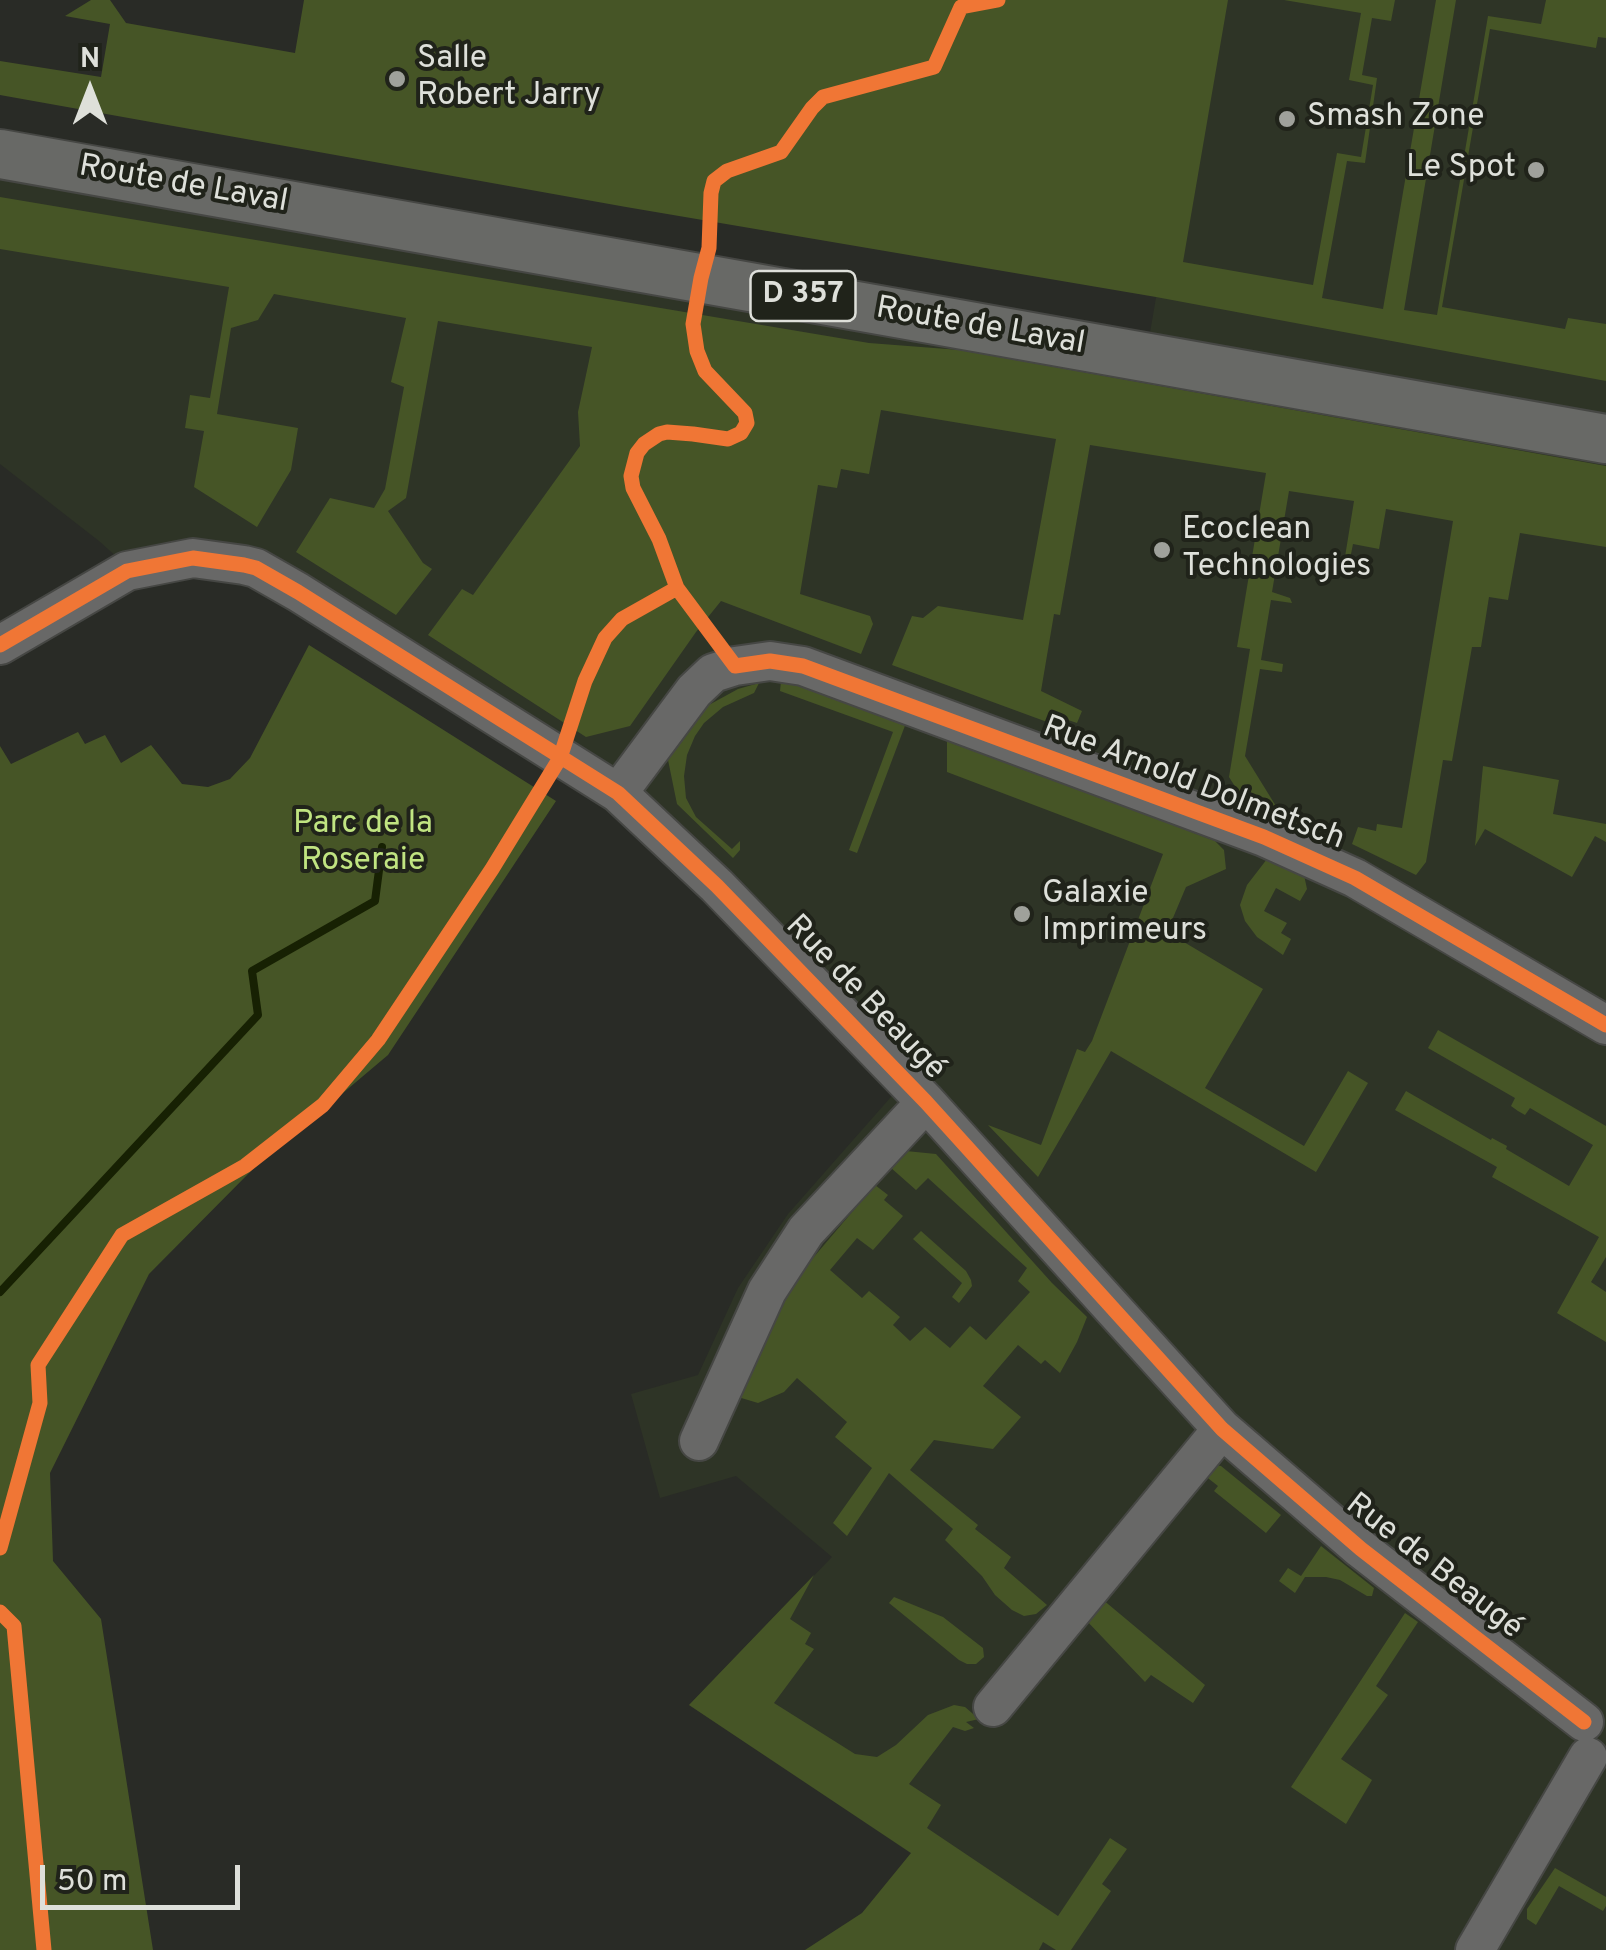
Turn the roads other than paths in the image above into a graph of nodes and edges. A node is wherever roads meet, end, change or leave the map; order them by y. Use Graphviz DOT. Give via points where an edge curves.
graph roads {
  1 [pos="0,154"];
  2 [pos="1606,439"];
  3 [pos="0,645"];
  4 [pos="618,794"];
  5 [pos="1606,1025"];
  6 [pos="926,1102"];
  7 [pos="1222,1429"];
  8 [pos="699,1441"];
  9 [pos="993,1707"];
  10 [pos="1596,1738"];
  11 [pos="1475,1950"];
  1 -- 2 [label="main road, Route de Laval / D 357"];
  3 -- 4 [label="street, Rue de Beaugé" via="127,571 192,558 256,568"];
  4 -- 5 [label="street, Rue Arnold Dolmetsch" via="713,674 770,661 802,666 1264,837 1355,878"];
  4 -- 6 [label="street, Rue de Beaugé"];
  6 -- 7 [label="street, Rue de Beaugé"];
  6 -- 8 [label="street" via="796,1246 767,1291"];
  7 -- 9 [label="street"];
  7 -- 10 [label="street, Rue de Beaugé"];
  10 -- 11 [label="street"];
}
